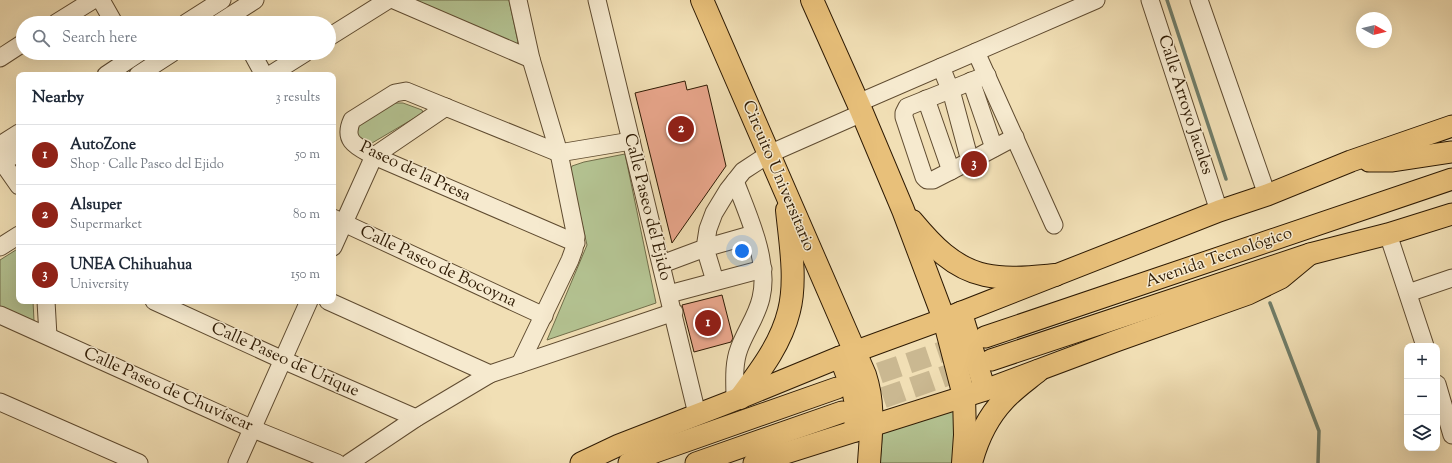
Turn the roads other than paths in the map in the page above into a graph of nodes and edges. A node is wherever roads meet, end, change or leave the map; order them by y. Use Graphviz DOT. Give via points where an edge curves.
graph roads {
  1 [pos="93,0"];
  2 [pos="101,0"];
  3 [pos="222,0"];
  4 [pos="255,0"];
  5 [pos="388,0"];
  6 [pos="394,0"];
  7 [pos="518,0"];
  8 [pos="597,0"];
  9 [pos="702,0"];
  10 [pos="812,0"];
  11 [pos="1096,0"];
  12 [pos="1150,0"];
  13 [pos="1198,0"];
  14 [pos="67,16"];
  15 [pos="110,16"];
  16 [pos="197,16"];
  17 [pos="227,16"];
  18 [pos="234,16"];
  19 [pos="336,33"];
  20 [pos="16,48"];
  21 [pos="976,52"];
  22 [pos="0,58"];
  23 [pos="531,59"];
  24 [pos="127,60"];
  25 [pos="161,60"];
  26 [pos="256,60"];
  27 [pos="294,60"];
  28 [pos="941,67"];
  29 [pos="110,72"];
  30 [pos="143,72"];
  31 [pos="262,72"];
  32 [pos="275,72"];
  33 [pos="987,75"];
  34 [pos="971,81"];
  35 [pos="950,89"];
  36 [pos="926,99"];
  37 [pos="446,107"];
  38 [pos="860,108"];
  39 [pos="1452,126"];
  40 [pos="16,134"];
  41 [pos="1015,137"];
  42 [pos="631,142"];
  43 [pos="0,145"];
  44 [pos="994,148"];
  45 [pos="1452,152"];
  46 [pos="559,153"];
  47 [pos="16,154"];
  48 [pos="770,154"];
  49 [pos="374,156"];
  50 [pos="1351,161"];
  51 [pos="1,162"];
  52 [pos="970,162"];
  53 [pos="951,171"];
  54 [pos="1452,179"];
  55 [pos="735,181"];
  56 [pos="16,182"];
  57 [pos="786,193"];
  58 [pos="1267,194"];
  59 [pos="903,210"];
  60 [pos="1220,211"];
  61 [pos="1452,214"];
  62 [pos="338,220"];
  63 [pos="1054,225"];
  64 [pos="336,231"];
  65 [pos="754,234"];
  66 [pos="1388,234"];
  67 [pos="16,237"];
  68 [pos="576,243"];
  69 [pos="0,247"];
  70 [pos="705,248"];
  71 [pos="1310,254"];
  72 [pos="662,264"];
  73 [pos="763,269"];
  74 [pos="1055,275"];
  75 [pos="1452,279"];
  76 [pos="715,282"];
  77 [pos="1408,293"];
  78 [pos="669,294"];
  79 [pos="46,304"];
  80 [pos="161,304"];
  81 [pos="308,304"];
  82 [pos="335,304"];
  83 [pos="674,312"];
  84 [pos="0,315"];
  85 [pos="544,316"];
  86 [pos="953,316"];
  87 [pos="48,336"];
  88 [pos="985,336"];
  89 [pos="1424,343"];
  90 [pos="847,354"];
  91 [pos="283,360"];
  92 [pos="991,360"];
  93 [pos="520,364"];
  94 [pos="1038,371"];
  95 [pos="490,374"];
  96 [pos="837,388"];
  97 [pos="985,390"];
  98 [pos="1440,394"];
  99 [pos="964,396"];
  100 [pos="737,399"];
  101 [pos="0,402"];
  102 [pos="842,412"];
  103 [pos="697,414"];
  104 [pos="416,418"];
  105 [pos="863,428"];
  106 [pos="253,429"];
  107 [pos="1452,435"];
  108 [pos="764,462"];
  109 [pos="139,463"];
  110 [pos="237,463"];
  111 [pos="337,463"];
  112 [pos="349,463"];
  113 [pos="581,463"];
  114 [pos="629,463"];
  115 [pos="696,463"];
  116 [pos="869,463"];
  117 [pos="963,463"];
  118 [pos="971,463"];
  1 -- 14 [label="street"];
  2 -- 15 [label="street"];
  3 -- 16 [label="street"];
  3 -- 17 [label="street"];
  4 -- 18 [label="street"];
  5 -- 19 [label="street"];
  6 -- 23 [label="street"];
  7 -- 23 [label="street"];
  8 -- 42 [label="street, Calle Paseo del Ejido"];
  9 -- 48 [label="highway, Circuito Universitario"];
  10 -- 38 [label="highway"];
  11 -- 21 [label="street"];
  12 -- 60 [label="street, Calle Arroyo Jacales"];
  13 -- 58 [label="street"];
  20 -- 22 [label="street"];
  21 -- 28 [label="street"];
  21 -- 33 [label="street"];
  23 -- 46 [label="street"];
  24 -- 29 [label="street"];
  25 -- 30 [label="street"];
  26 -- 31 [label="street"];
  27 -- 32 [label="street"];
  28 -- 35 [label="street"];
  28 -- 38 [label="street"];
  33 -- 34 [label="street"];
  33 -- 41 [label="street"];
  34 -- 35 [label="street"];
  34 -- 44 [label="street"];
  35 -- 36 [label="street"];
  35 -- 52 [label="street"];
  36 -- 53 [label="street"];
  36 -- 53 [label="street" via="907,107 904,113 924,177 933,180"];
  37 -- 46 [label="street, Paseo de la Presa"];
  37 -- 49 [label="street"];
  37 -- 49 [label="street, Paseo de la Presa" via="406,92 395,93 352,120 349,126 354,145"];
  38 -- 48 [label="street"];
  38 -- 59 [label="highway"];
  39 -- 50 [label="main road"];
  40 -- 43 [label="street"];
  41 -- 44 [label="street"];
  41 -- 63 [label="street"];
  42 -- 46 [label="street"];
  42 -- 72 [label="street, Calle Paseo del Ejido"];
  44 -- 52 [label="street"];
  45 -- 50 [label="main road" via="1391,161"];
  46 -- 68 [label="street" via="575,226"];
  47 -- 51 [label="street"];
  48 -- 55 [label="street" via="742,171"];
  48 -- 57 [label="highway, Circuito Universitario"];
  49 -- 62 [label="street"];
  49 -- 68 [label="street, Paseo de la Presa"];
  50 -- 58 [label="main road"];
  51 -- 56 [label="street"];
  52 -- 53 [label="street"];
  54 -- 88 [label="main road, Avenida Tecnológico"];
  55 -- 65 [label="street"];
  55 -- 70 [label="street" via="714,213"];
  57 -- 90 [label="highway, Circuito Universitario"];
  57 -- 100 [label="highway" via="792,283 790,310 768,360"];
  58 -- 60 [label="main road"];
  59 -- 74 [label="highway" via="946,257 963,267 985,275 1013,278"];
  59 -- 86 [label="highway"];
  60 -- 74 [label="main road"];
  61 -- 66 [label="main road, Avenida Tecnológico"];
  62 -- 64 [label="street"];
  62 -- 85 [label="street, Calle Paseo de Bocoyna"];
  65 -- 70 [label="street"];
  65 -- 73 [label="street"];
  66 -- 71 [label="main road, Avenida Tecnológico"];
  66 -- 77 [label="street"];
  67 -- 69 [label="street"];
  68 -- 85 [label="street"];
  70 -- 72 [label="street"];
  70 -- 76 [label="street"];
  71 -- 92 [label="main road, Avenida Tecnológico"];
  71 -- 94 [label="main road" via="1281,278 1248,294"];
  72 -- 78 [label="street, Calle Paseo del Ejido"];
  73 -- 76 [label="street"];
  73 -- 100 [label="street" via="761,299 739,349 736,362"];
  74 -- 86 [label="main road"];
  75 -- 77 [label="street"];
  76 -- 78 [label="street"];
  77 -- 89 [label="street"];
  78 -- 83 [label="street, Calle Paseo del Ejido"];
  79 -- 87 [label="street"];
  80 -- 91 [label="street, Calle Paseo de Urique"];
  81 -- 91 [label="street"];
  82 -- 95 [label="street"];
  83 -- 93 [label="street"];
  83 -- 103 [label="street, Calle Paseo del Ejido"];
  84 -- 87 [label="street, Calle Paseo de Chuvíscar"];
  85 -- 93 [label="street"];
  86 -- 90 [label="main road"];
  86 -- 97 [label="main road"];
  86 -- 99 [label="highway"];
  87 -- 106 [label="street, Calle Paseo de Chuvíscar"];
  90 -- 100 [label="main road"];
  90 -- 105 [label="highway, Circuito Universitario" via="868,385 872,415"];
  91 -- 104 [label="street, Calle Paseo de Urique"];
  91 -- 106 [label="street"];
  93 -- 95 [label="street"];
  94 -- 97 [label="main road"];
  94 -- 118 [label="highway" via="1004,400 988,421 975,446"];
  95 -- 104 [label="street"];
  96 -- 114 [label="main road"];
  97 -- 99 [label="main road"];
  98 -- 107 [label="street"];
  99 -- 105 [label="main road"];
  99 -- 117 [label="highway"];
  100 -- 103 [label="main road"];
  101 -- 109 [label="street"];
  102 -- 115 [label="main road"];
  103 -- 113 [label="main road"];
  104 -- 112 [label="street"];
  105 -- 108 [label="main road"];
  105 -- 116 [label="highway, Circuito Universitario"];
  106 -- 110 [label="street"];
  106 -- 111 [label="street, Calle Paseo de Chuvíscar"];
}
